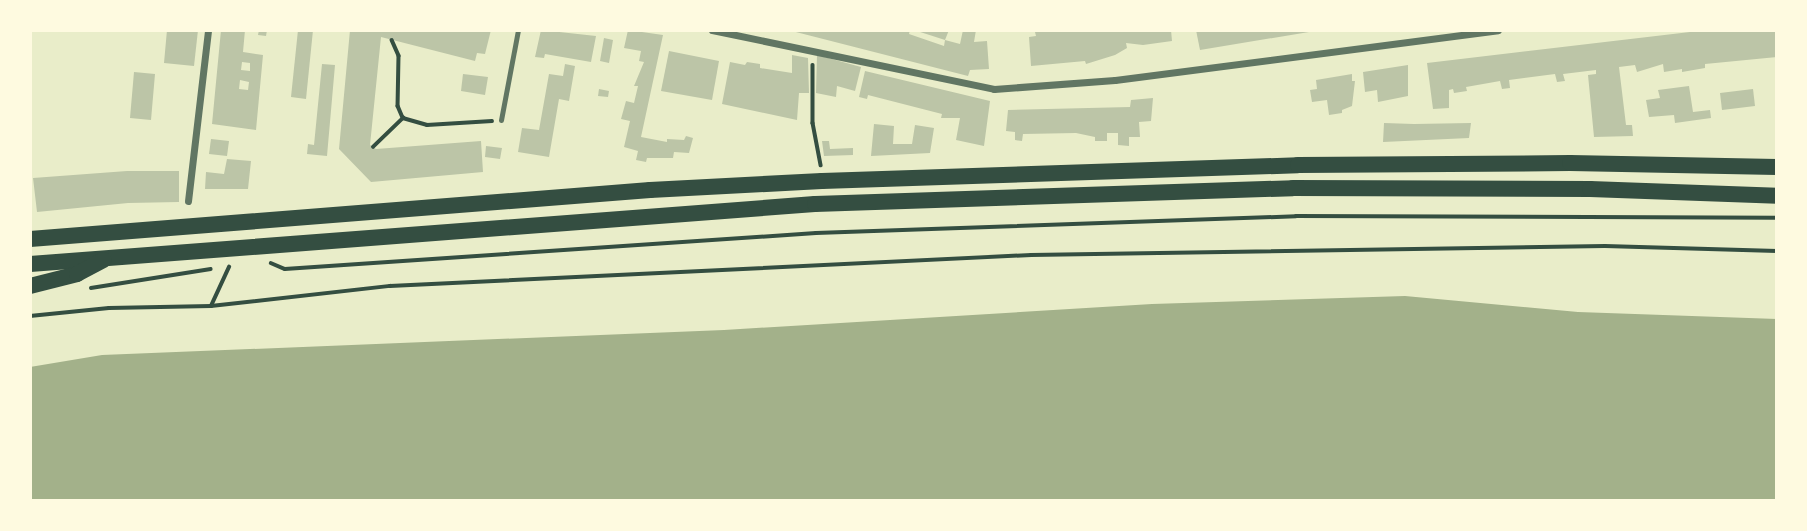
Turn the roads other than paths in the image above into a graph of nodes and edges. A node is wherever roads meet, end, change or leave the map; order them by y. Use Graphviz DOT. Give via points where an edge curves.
graph roads {
  1 [pos="208,30"];
  2 [pos="518,30"];
  3 [pos="712,30"];
  4 [pos="1498,30"];
  5 [pos="501,120"];
  6 [pos="1777,167"];
  7 [pos="1777,196"];
  8 [pos="188,201"];
  9 [pos="30,239"];
  10 [pos="109,257"];
  11 [pos="30,264"];
  12 [pos="30,286"];
  1 -- 8 [label="street"];
  2 -- 5 [label="lane"];
  3 -- 4 [label="street" via="995,89 1115,80"];
  6 -- 9 [label="main road" via="1298,165 822,181 650,190"];
  7 -- 10 [label="main road" via="1590,189 1293,188 842,203"];
  10 -- 11 [label="main road"];
  10 -- 12 [label="main road" via="77,274"];
}
